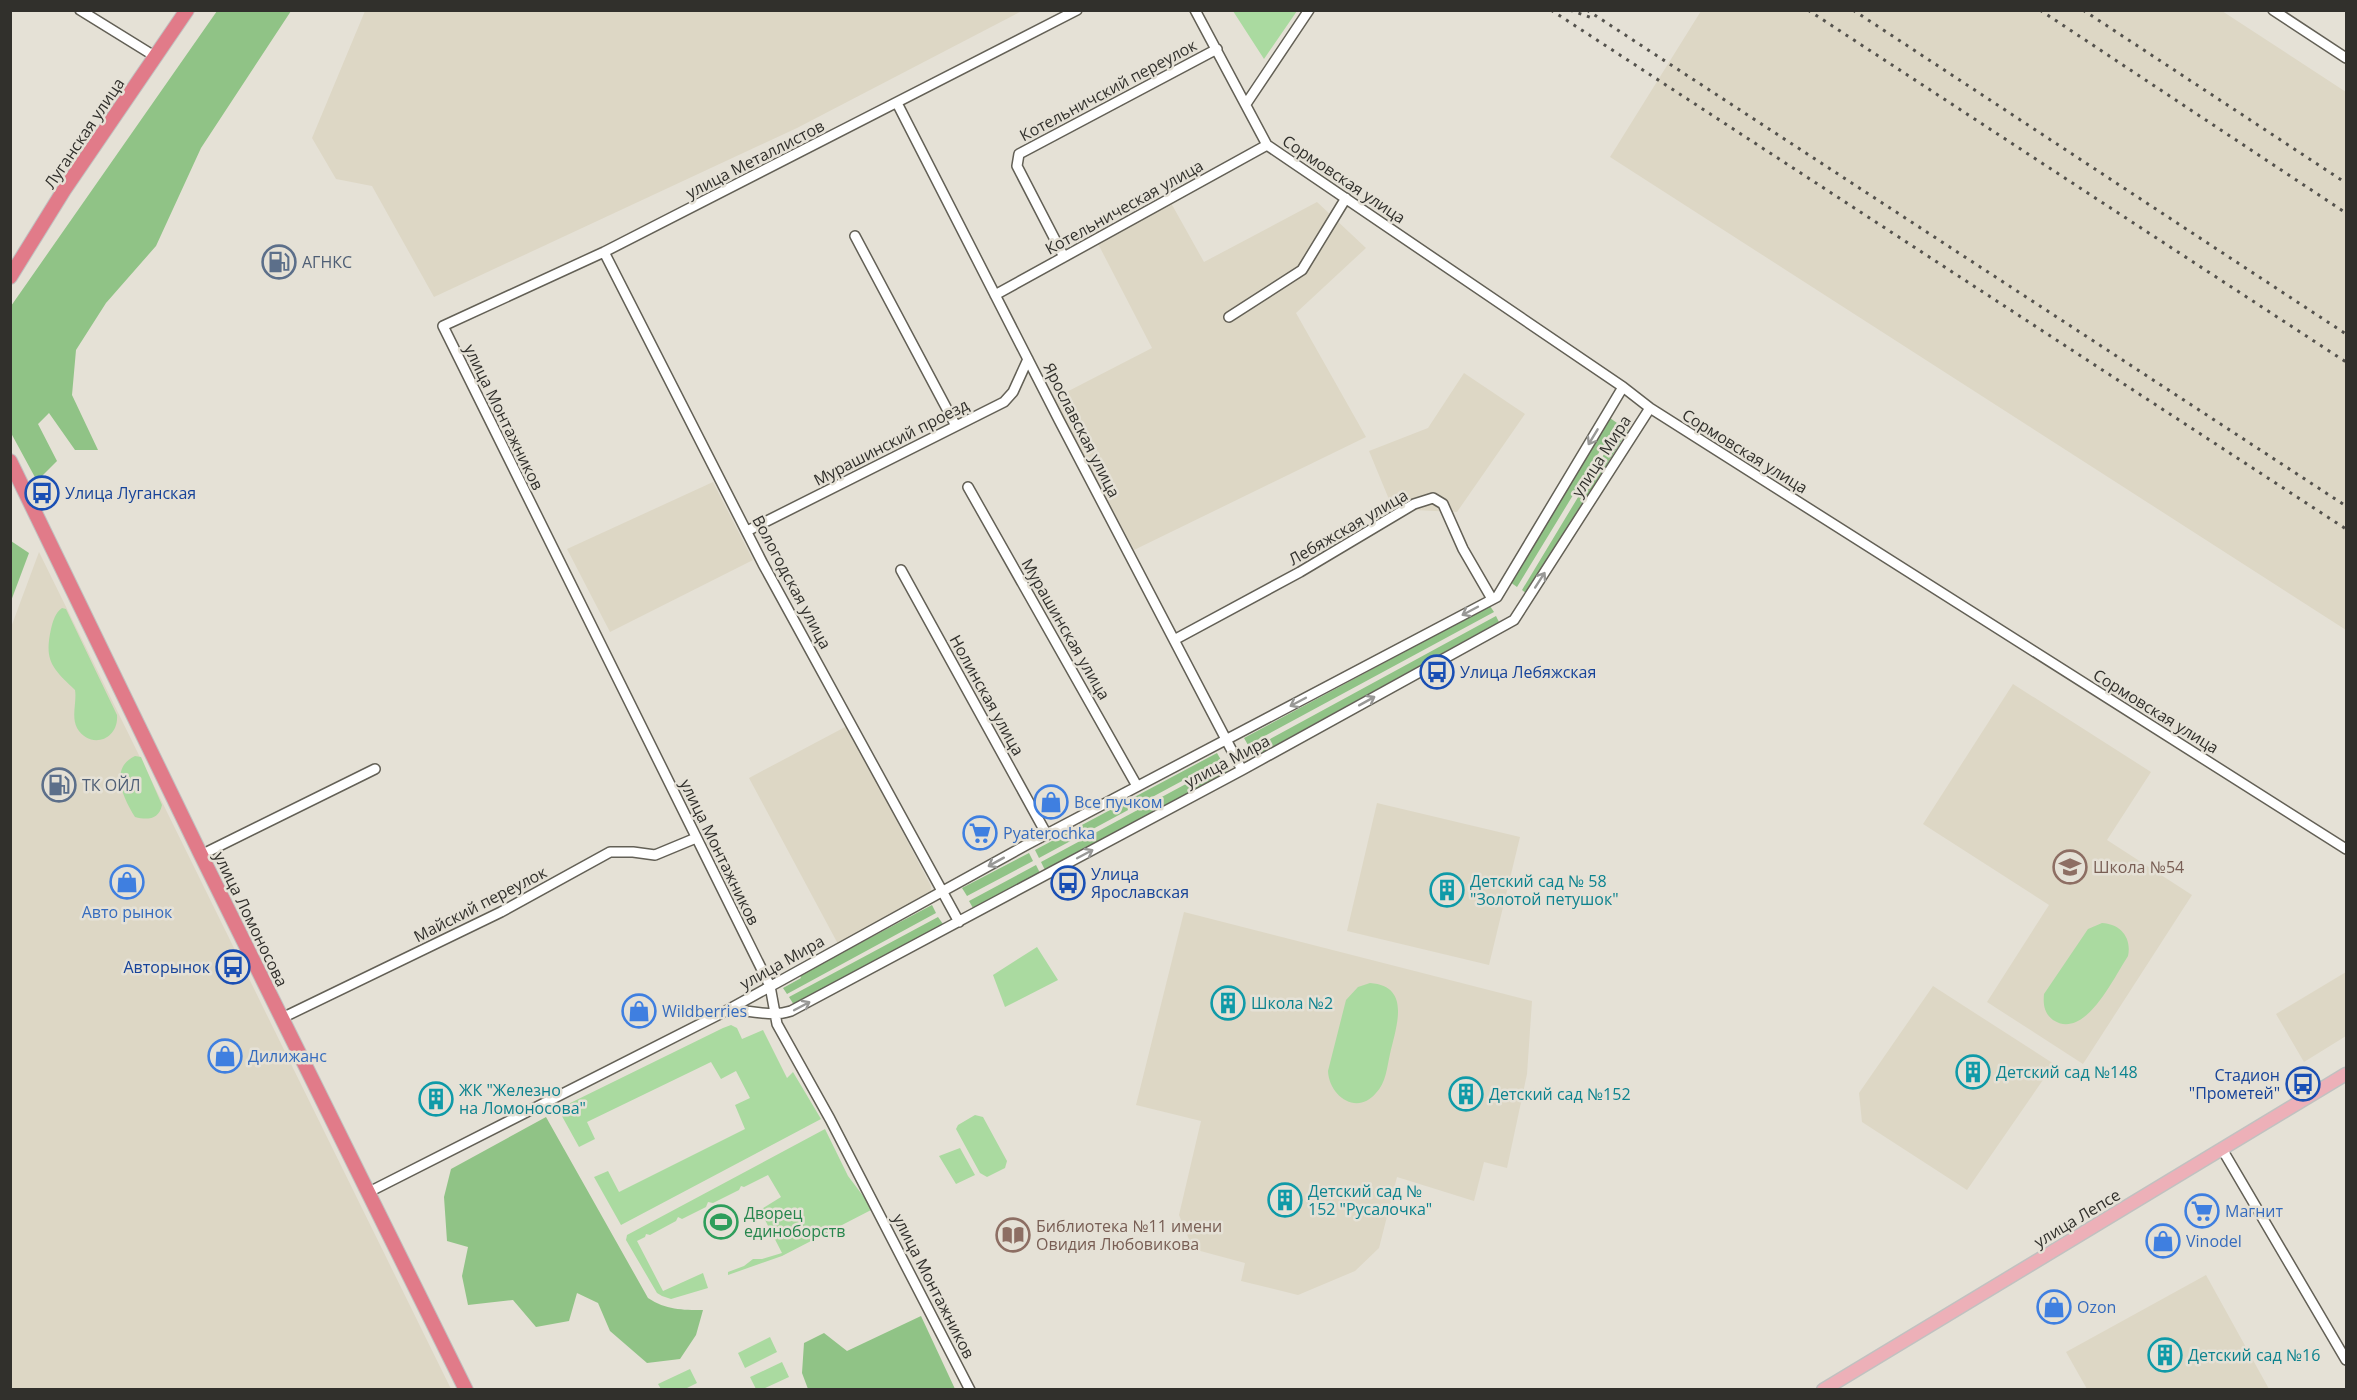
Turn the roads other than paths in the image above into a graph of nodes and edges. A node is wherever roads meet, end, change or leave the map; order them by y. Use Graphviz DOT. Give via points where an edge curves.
graph roads {
  1 [pos="80,10"];
  2 [pos="187,10"];
  3 [pos="1077,10"];
  4 [pos="1195,10"];
  5 [pos="1309,10"];
  6 [pos="2273,10"];
  7 [pos="1217,49"];
  8 [pos="156,57"];
  9 [pos="2346,58"];
  10 [pos="897,103"];
  11 [pos="1246,104"];
  12 [pos="1267,145"];
  13 [pos="1346,198"];
  14 [pos="855,236"];
  15 [pos="604,252"];
  16 [pos="1064,257"];
  17 [pos="10,277"];
  18 [pos="995,295"];
  19 [pos="1229,317"];
  20 [pos="443,326"];
  21 [pos="1028,360"];
  22 [pos="1623,387"];
  23 [pos="1650,408"];
  24 [pos="956,426"];
  25 [pos="10,461"];
  26 [pos="968,487"];
  27 [pos="747,531"];
  28 [pos="901,570"];
  29 [pos="1492,599"];
  30 [pos="1174,640"];
  31 [pos="1226,740"];
  32 [pos="375,769"];
  33 [pos="1242,770"];
  34 [pos="1137,786"];
  35 [pos="1047,834"];
  36 [pos="696,838"];
  37 [pos="2346,849"];
  38 [pos="201,855"];
  39 [pos="942,892"];
  40 [pos="959,922"];
  41 [pos="770,986"];
  42 [pos="724,1012"];
  43 [pos="773,1015"];
  44 [pos="282,1018"];
  45 [pos="2346,1074"];
  46 [pos="2222,1149"];
  47 [pos="369,1192"];
  48 [pos="2346,1360"];
  49 [pos="466,1389"];
  50 [pos="970,1389"];
  51 [pos="1823,1389"];
  1 -- 8 [label="street"];
  2 -- 8 [label="highway, Луганская улица"];
  3 -- 10 [label="street, улица Металлистов"];
  4 -- 7 [label="street, Сормовская улица"];
  5 -- 11 [label="street"];
  6 -- 9 [label="street"];
  7 -- 11 [label="street, Сормовская улица"];
  7 -- 16 [label="street, Котельничский переулок" via="1019,154 1017,166"];
  8 -- 17 [label="highway, Луганская улица" via="64,190"];
  10 -- 15 [label="street, улица Металлистов"];
  10 -- 18 [label="street, Ярославская улица"];
  11 -- 12 [label="street, Сормовская улица"];
  12 -- 13 [label="street, Сормовская улица"];
  12 -- 16 [label="street, Котельническая улица"];
  13 -- 19 [label="street" via="1302,270"];
  13 -- 22 [label="street, Сормовская улица"];
  14 -- 24 [label="street"];
  15 -- 20 [label="street, улица Металлистов"];
  15 -- 27 [label="street, Вологодская улица"];
  16 -- 18 [label="street, Котельническая улица"];
  18 -- 21 [label="street, Ярославская улица"];
  20 -- 36 [label="street, улица Монтажников"];
  21 -- 24 [label="street, Мурашинский проезд" via="1004,402"];
  21 -- 30 [label="street, Ярославская улица"];
  22 -- 23 [label="street, Сормовская улица"];
  22 -- 29 [label="street, улица Мира, one-way" via="1497,597"];
  33 -- 23 [label="street, улица Мира, one-way" via="1514,620"];
  23 -- 37 [label="street, Сормовская улица"];
  24 -- 27 [label="street, Мурашинский проезд"];
  25 -- 38 [label="highway, улица Ломоносова"];
  26 -- 34 [label="street, Мурашинская улица"];
  27 -- 39 [label="street, Вологодская улица"];
  28 -- 35 [label="street, Нолинская улица"];
  29 -- 30 [label="street, Лебяжская улица" via="1443,504 1433,498 1414,504"];
  29 -- 31 [label="street, улица Мира, one-way"];
  30 -- 31 [label="street, Ярославская улица"];
  31 -- 33 [label="street, Ярославская улица"];
  31 -- 34 [label="street, улица Мира"];
  32 -- 38 [label="street"];
  40 -- 33 [label="street, улица Мира, one-way"];
  34 -- 35 [label="street, улица Мира"];
  35 -- 39 [label="street, улица Мира, one-way"];
  36 -- 41 [label="street, улица Монтажников"];
  36 -- 44 [label="street, Майский переулок" via="655,855 610,852 501,912"];
  38 -- 44 [label="highway, улица Ломоносова"];
  39 -- 40 [label="street, Вологодская улица"];
  39 -- 41 [label="street, улица Мира"];
  43 -- 40 [label="street, улица Мира, one-way" via="791,1011"];
  41 -- 42 [label="street, улица Мира"];
  41 -- 43 [label="street, улица Монтажников"];
  42 -- 43 [label="street, улица Мира" via="743,1010"];
  42 -- 47 [label="street, улица Мира"];
  43 -- 50 [label="street, улица Монтажников"];
  44 -- 47 [label="highway, улица Ломоносова"];
  45 -- 46 [label="main road, улица Лепсе"];
  46 -- 48 [label="street"];
  46 -- 51 [label="main road, улица Лепсе"];
  47 -- 49 [label="highway, улица Ломоносова"];
}
